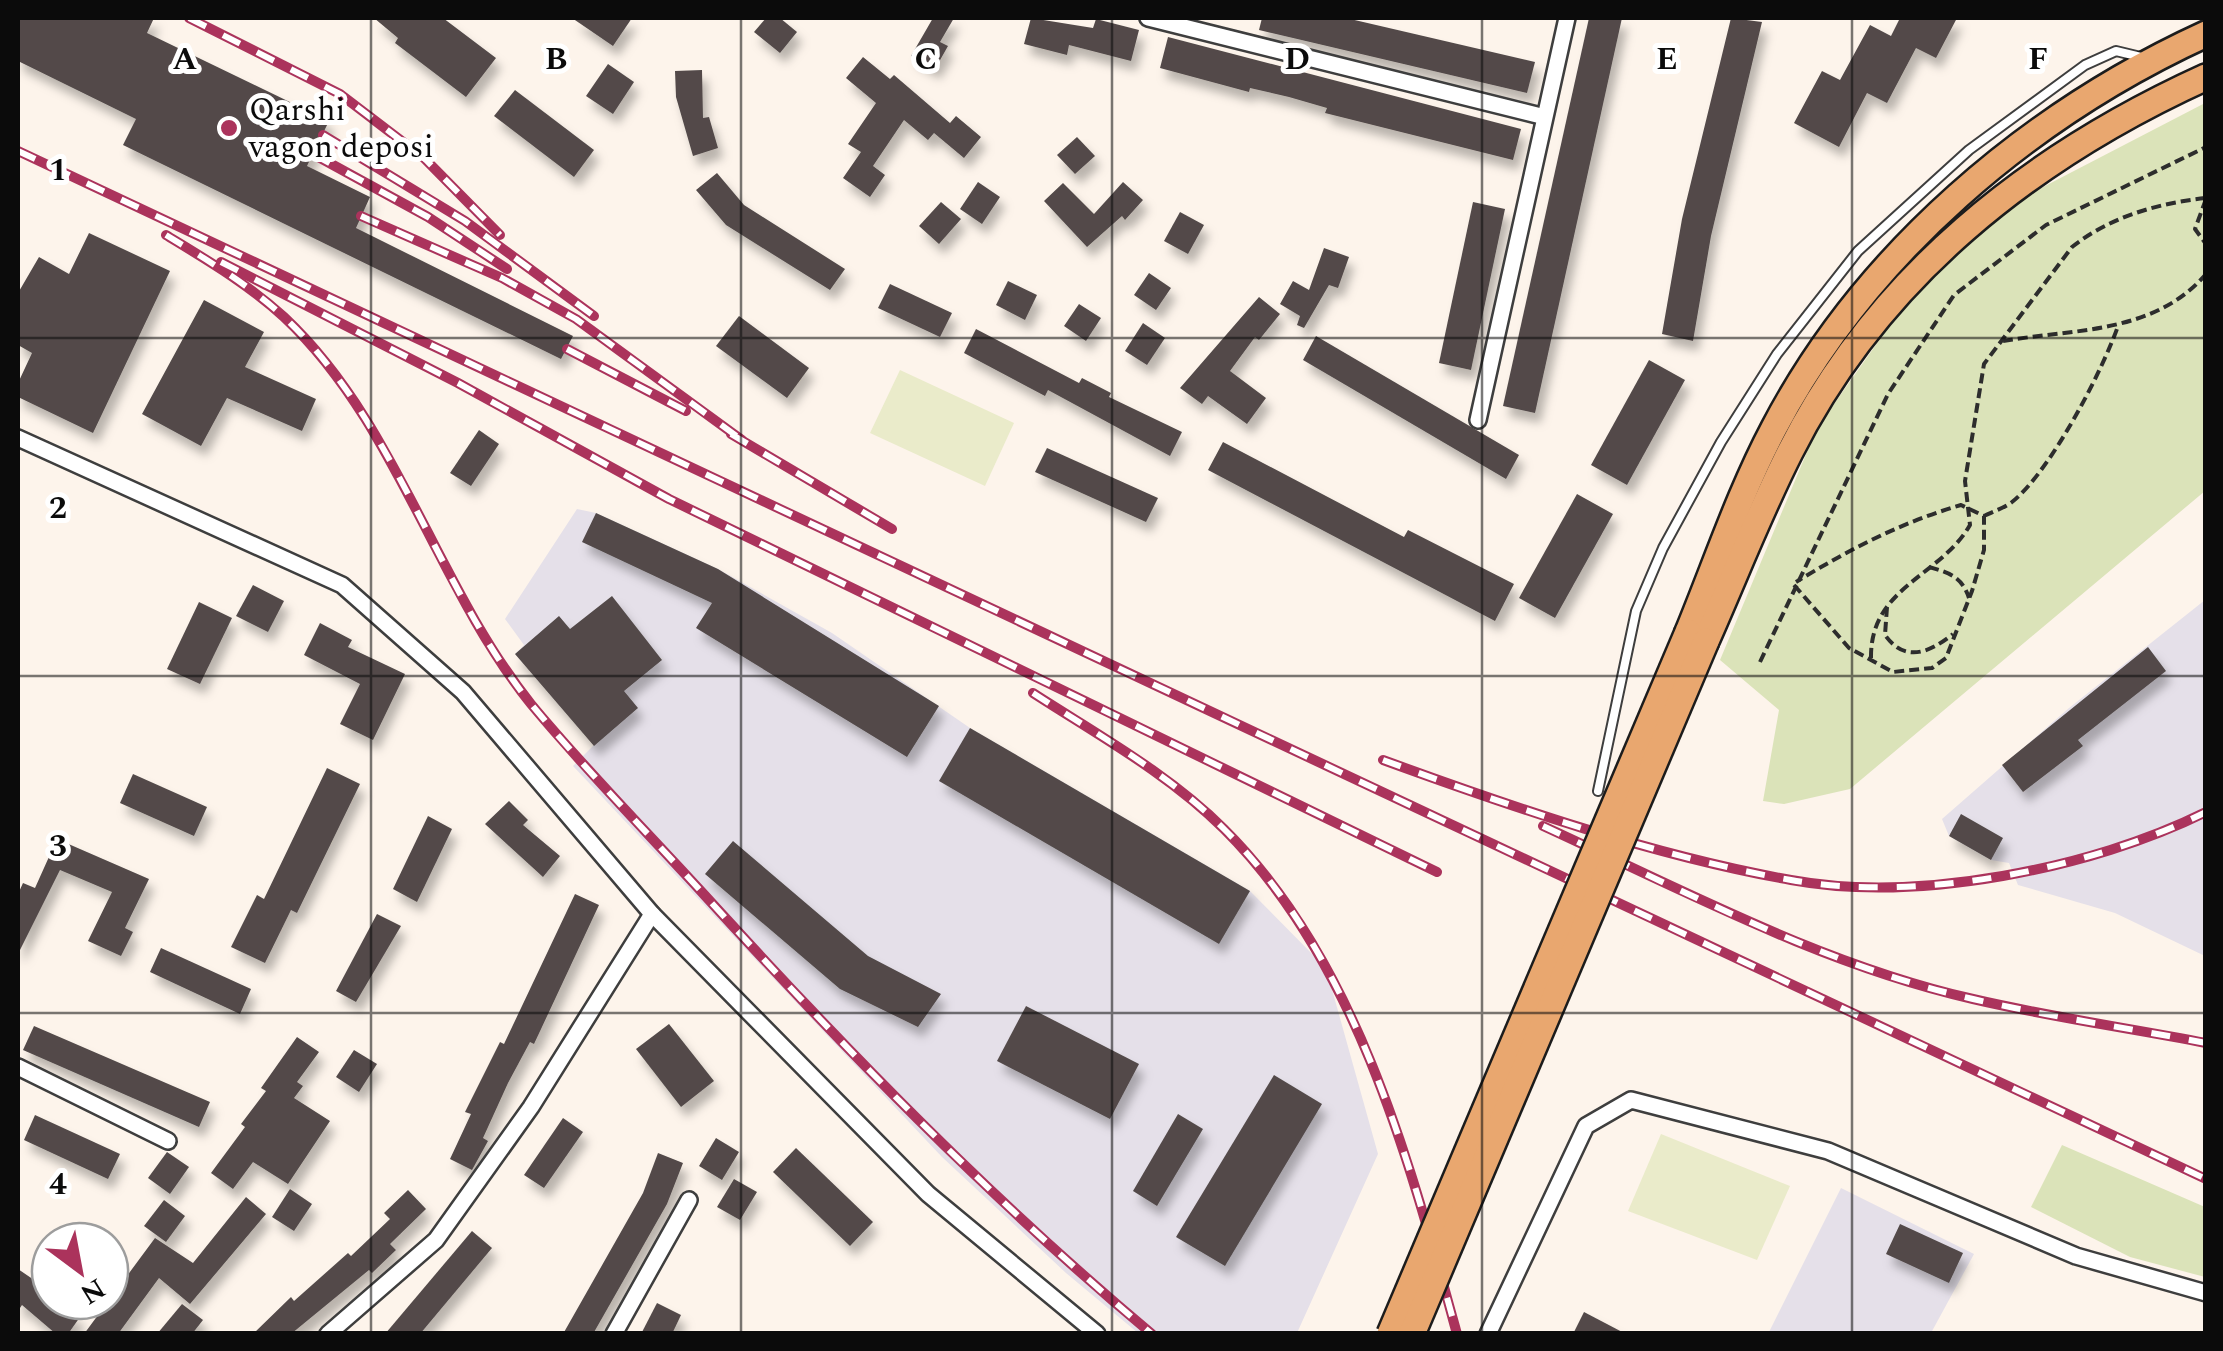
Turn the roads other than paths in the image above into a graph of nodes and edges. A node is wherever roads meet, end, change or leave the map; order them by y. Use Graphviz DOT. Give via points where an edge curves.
graph roads {
  1 [pos="1148,18"];
  2 [pos="1566,18"];
  3 [pos="2206,34"];
  4 [pos="2150,59"];
  5 [pos="2206,77"];
  6 [pos="1542,116"];
  7 [pos="1478,420"];
  8 [pos="18,438"];
  9 [pos="1697,636"];
  10 [pos="1598,791"];
  11 [pos="652,914"];
  12 [pos="18,1068"];
  13 [pos="168,1142"];
  14 [pos="689,1200"];
  15 [pos="2206,1292"];
  16 [pos="328,1334"];
  17 [pos="614,1334"];
  18 [pos="1097,1334"];
  19 [pos="1390,1334"];
  20 [pos="1412,1334"];
  21 [pos="1488,1334"];
  1 -- 6 [label="street"];
  2 -- 6 [label="street"];
  3 -- 4 [label="main road"];
  4 -- 9 [label="main road" via="1990,168 1894,260 1851,312 1774,428"];
  4 -- 10 [label="lane" via="2116,51 2085,65 1969,150 1858,251 1777,354 1721,442 1636,612"];
  5 -- 9 [label="main road" via="2122,117 2007,191 1940,247 1889,302 1790,451"];
  6 -- 7 [label="street"];
  8 -- 11 [label="street" via="342,586 463,692"];
  9 -- 19 [label="main road, bridge"];
  9 -- 20 [label="main road, bridge"];
  11 -- 16 [label="street" via="531,1107 436,1240"];
  11 -- 18 [label="street" via="928,1194"];
  12 -- 13 [label="street"];
  14 -- 17 [label="street"];
  15 -- 21 [label="street" via="2076,1256 1828,1151 1631,1100 1586,1126"];
}
